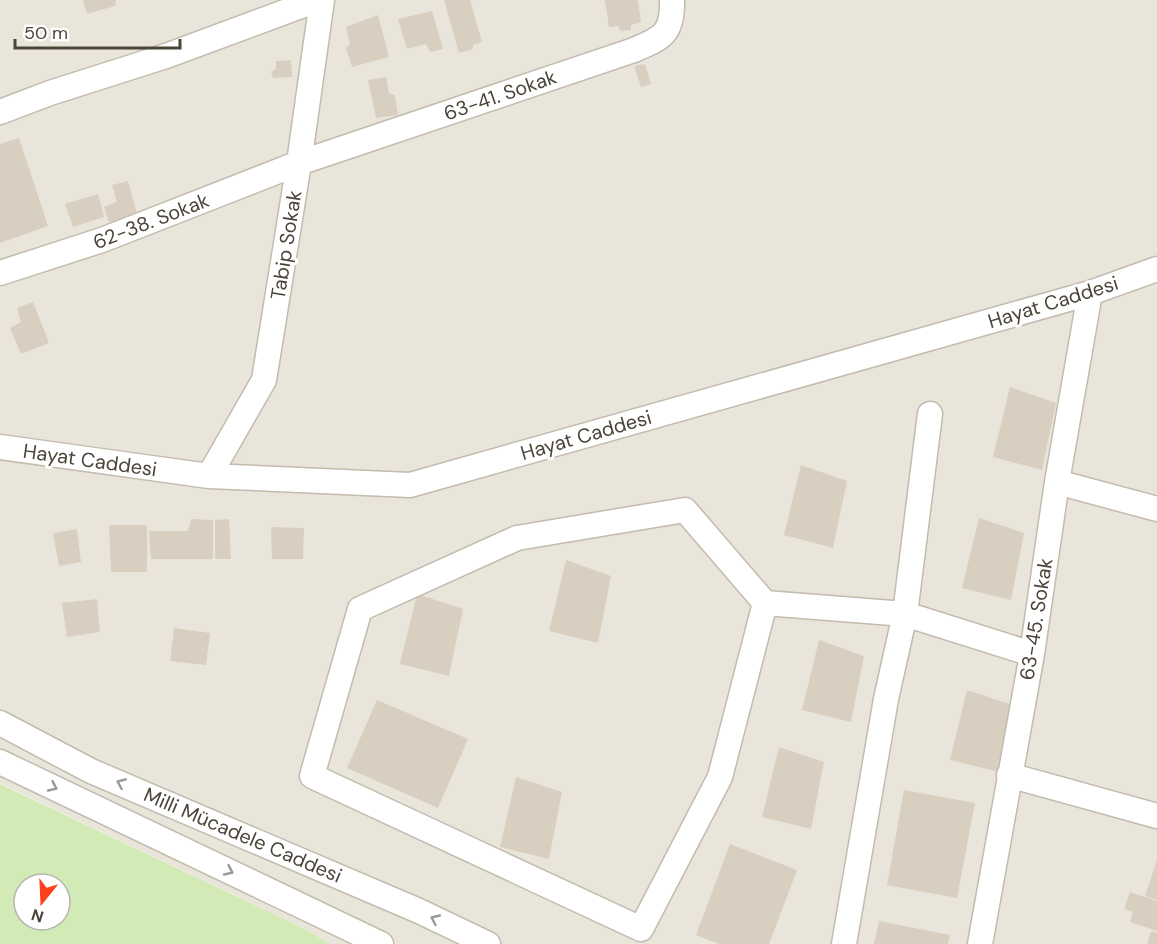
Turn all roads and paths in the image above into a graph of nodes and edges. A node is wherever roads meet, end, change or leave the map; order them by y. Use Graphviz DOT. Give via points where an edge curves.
graph roads {
  1 [pos="317,0"];
  2 [pos="322,0"];
  3 [pos="672,0"];
  4 [pos="0,112"];
  5 [pos="299,163"];
  6 [pos="1157,268"];
  7 [pos="0,273"];
  8 [pos="1090,293"];
  9 [pos="930,414"];
  10 [pos="0,447"];
  11 [pos="209,476"];
  12 [pos="1057,482"];
  13 [pos="1157,509"];
  14 [pos="765,603"];
  15 [pos="905,614"];
  16 [pos="1032,654"];
  17 [pos="0,723"];
  18 [pos="0,762"];
  19 [pos="1009,775"];
  20 [pos="1157,816"];
  21 [pos="381,944"];
  22 [pos="466,944"];
  23 [pos="488,944"];
  24 [pos="844,944"];
  25 [pos="980,944"];
  1 -- 4 [label="street"];
  2 -- 5 [label="street, Tabip Sokak"];
  3 -- 5 [label="street, 63-41. Sokak" via="672,18 660,39"];
  5 -- 7 [label="street, 62-38. Sokak" via="102,240"];
  5 -- 11 [label="street, Tabip Sokak" via="264,380"];
  6 -- 8 [label="street, Hayat Caddesi"];
  8 -- 11 [label="street, Hayat Caddesi" via="410,484"];
  8 -- 12 [label="street, 63-45. Sokak"];
  9 -- 15 [label="street"];
  10 -- 11 [label="street, Hayat Caddesi"];
  12 -- 13 [label="street"];
  12 -- 16 [label="street, 63-45. Sokak"];
  14 -- 14 [label="street" via="685,510 517,538 360,609 312,776 641,929 720,777"];
  14 -- 15 [label="street"];
  15 -- 16 [label="street"];
  15 -- 24 [label="street" via="886,699"];
  16 -- 19 [label="street, 63-45. Sokak"];
  23 -- 17 [label="street, Milli Mücadele Caddesi, one-way" via="91,771"];
  18 -- 21 [label="street, Milli Mücadele Caddesi, one-way"];
  19 -- 20 [label="street"];
  19 -- 25 [label="street, 63-45. Sokak"];
  22 -- 23 [label="street"];
}
